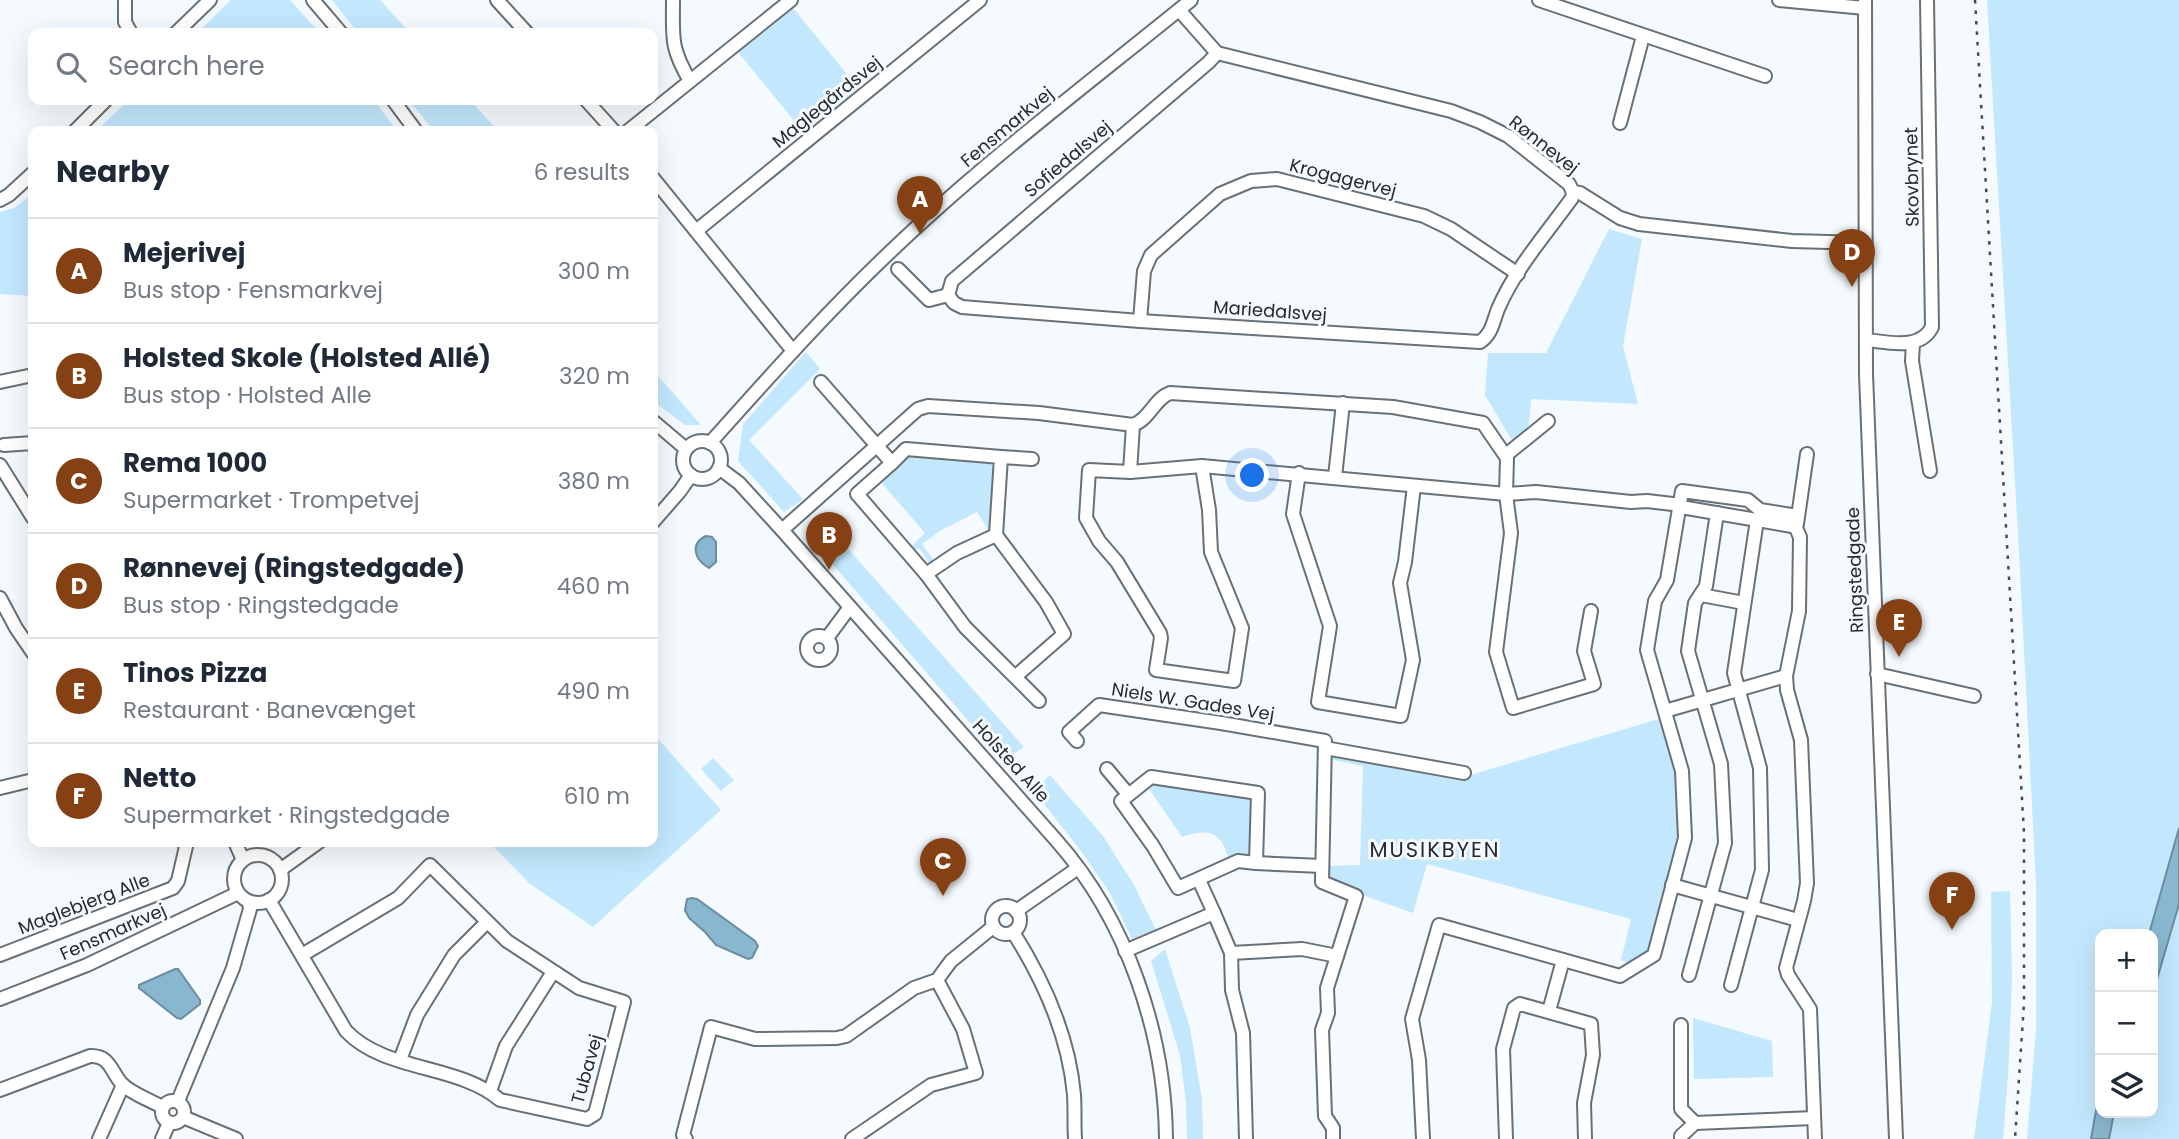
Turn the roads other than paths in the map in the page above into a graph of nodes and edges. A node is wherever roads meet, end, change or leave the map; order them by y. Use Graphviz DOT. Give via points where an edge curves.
graph roads {
  1 [pos="125,0"];
  2 [pos="210,0"];
  3 [pos="313,0"];
  4 [pos="498,0"];
  5 [pos="673,0"];
  6 [pos="791,0"];
  7 [pos="979,0"];
  8 [pos="1191,0"];
  9 [pos="1539,0"];
  10 [pos="1779,0"];
  11 [pos="1927,0"];
  12 [pos="1866,4"];
  13 [pos="1179,9"];
  14 [pos="128,28"];
  15 [pos="181,28"];
  16 [pos="337,28"];
  17 [pos="523,28"];
  18 [pos="1643,36"];
  19 [pos="1217,53"];
  20 [pos="1765,76"];
  21 [pos="690,81"];
  22 [pos="101,105"];
  23 [pos="397,105"];
  24 [pos="591,105"];
  25 [pos="1620,123"];
  26 [pos="80,126"];
  27 [pos="412,126"];
  28 [pos="609,126"];
  29 [pos="634,126"];
  30 [pos="28,178"];
  31 [pos="658,184"];
  32 [pos="1573,192"];
  33 [pos="0,200"];
  34 [pos="696,231"];
  35 [pos="1865,243"];
  36 [pos="898,269"];
  37 [pos="1518,274"];
  38 [pos="948,295"];
  39 [pos="1140,321"];
  40 [pos="1866,340"];
  41 [pos="1913,343"];
  42 [pos="793,351"];
  43 [pos="28,376"];
  44 [pos="0,382"];
  45 [pos="821,382"];
  46 [pos="1343,403"];
  47 [pos="1548,421"];
  48 [pos="658,425"];
  49 [pos="1133,425"];
  50 [pos="2,442"];
  51 [pos="28,443"];
  52 [pos="710,443"];
  53 [pos="877,445"];
  54 [pos="686,449"];
  55 [pos="1807,454"];
  56 [pos="1506,455"];
  57 [pos="1001,457"];
  58 [pos="1032,459"];
  59 [pos="0,462"];
  60 [pos="892,463"];
  61 [pos="1202,466"];
  62 [pos="719,468"];
  63 [pos="1930,471"];
  64 [pos="1130,472"];
  65 [pos="1299,474"];
  66 [pos="691,475"];
  67 [pos="1335,477"];
  68 [pos="1414,486"];
  69 [pos="1506,494"];
  70 [pos="1681,506"];
  71 [pos="28,510"];
  72 [pos="1717,513"];
  73 [pos="658,516"];
  74 [pos="1757,520"];
  75 [pos="1797,522"];
  76 [pos="782,530"];
  77 [pos="996,535"];
  78 [pos="926,574"];
  79 [pos="1701,595"];
  80 [pos="0,598"];
  81 [pos="1744,603"];
  82 [pos="850,607"];
  83 [pos="1591,611"];
  84 [pos="827,638"];
  85 [pos="28,646"];
  86 [pos="1877,674"];
  87 [pos="1016,676"];
  88 [pos="1786,677"];
  89 [pos="1739,689"];
  90 [pos="1974,696"];
  91 [pos="1702,700"];
  92 [pos="1040,701"];
  93 [pos="1665,711"];
  94 [pos="1077,741"];
  95 [pos="1325,748"];
  96 [pos="1107,769"];
  97 [pos="1464,773"];
  98 [pos="28,781"];
  99 [pos="0,788"];
  100 [pos="1129,794"];
  101 [pos="186,847"];
  102 [pos="237,847"];
  103 [pos="312,847"];
  104 [pos="243,860"];
  105 [pos="1256,863"];
  106 [pos="1322,866"];
  107 [pos="1078,868"];
  108 [pos="280,870"];
  109 [pos="1199,880"];
  110 [pos="1672,885"];
  111 [pos="238,893"];
  112 [pos="1711,896"];
  113 [pos="269,900"];
  114 [pos="249,902"];
  115 [pos="1752,908"];
  116 [pos="1016,911"];
  117 [pos="1214,913"];
  118 [pos="1798,920"];
  119 [pos="486,922"];
  120 [pos="993,926"];
  121 [pos="1013,932"];
  122 [pos="1125,951"];
  123 [pos="1231,953"];
  124 [pos="0,955"];
  125 [pos="302,955"];
  126 [pos="1337,956"];
  127 [pos="1563,960"];
  128 [pos="554,972"];
  129 [pos="1689,975"];
  130 [pos="937,980"];
  131 [pos="1731,985"];
  132 [pos="0,999"];
  133 [pos="1549,1011"];
  134 [pos="1681,1025"];
  135 [pos="400,1060"];
  136 [pos="123,1085"];
  137 [pos="0,1090"];
  138 [pos="490,1091"];
  139 [pos="178,1101"];
  140 [pos="162,1107"];
  141 [pos="183,1117"];
  142 [pos="1814,1118"];
  143 [pos="169,1123"];
  144 [pos="1695,1123"];
  145 [pos="228,1137"];
  146 [pos="99,1139"];
  147 [pos="162,1139"];
  148 [pos="686,1139"];
  149 [pos="852,1139"];
  150 [pos="1075,1139"];
  151 [pos="1166,1139"];
  152 [pos="1246,1139"];
  153 [pos="1333,1139"];
  154 [pos="1423,1139"];
  155 [pos="1506,1139"];
  156 [pos="1585,1139"];
  157 [pos="1681,1139"];
  158 [pos="1815,1139"];
  159 [pos="1896,1139"];
  1 -- 14 [label="street"];
  2 -- 15 [label="street"];
  3 -- 16 [label="street"];
  4 -- 17 [label="street"];
  5 -- 21 [label="street" via="673,47"];
  6 -- 21 [label="street"];
  7 -- 34 [label="street, Maglegårdsvej"];
  8 -- 13 [label="street, Fensmarkvej"];
  9 -- 18 [label="street"];
  10 -- 12 [label="street"];
  11 -- 41 [label="street, Skovbrynet" via="1932,327 1925,338"];
  12 -- 35 [label="street, Ringstedgade"];
  13 -- 19 [label="street"];
  13 -- 42 [label="street, Fensmarkvej" via="981,171 889,253"];
  18 -- 20 [label="street"];
  18 -- 25 [label="street"];
  19 -- 32 [label="street, Rønnevej" via="1480,122 1508,136"];
  19 -- 38 [label="street, Sofiedalsvej" via="952,281"];
  21 -- 29 [label="street"];
  22 -- 26 [label="street"];
  23 -- 27 [label="street"];
  24 -- 28 [label="street"];
  30 -- 33 [label="street"];
  31 -- 34 [label="street"];
  32 -- 35 [label="street, Rønnevej" via="1639,225 1792,241"];
  32 -- 37 [label="street, Mariedalsvej"];
  34 -- 42 [label="street"];
  35 -- 40 [label="street, Ringstedgade"];
  36 -- 38 [label="street, Mariedalsvej" via="929,300"];
  37 -- 39 [label="street, Mariedalsvej" via="1488,337 1480,342"];
  37 -- 39 [label="street, Krogagervej" via="1424,216 1277,180 1251,181 1220,194 1153,253 1144,271"];
  38 -- 39 [label="street, Mariedalsvej" via="962,307"];
  40 -- 41 [label="street"];
  40 -- 86 [label="street, Ringstedgade"];
  41 -- 63 [label="street"];
  42 -- 52 [label="street, Fensmarkvej"];
  43 -- 44 [label="street"];
  45 -- 53 [label="street"];
  46 -- 49 [label="street" via="1170,393 1143,421"];
  46 -- 56 [label="street" via="1483,423"];
  46 -- 67 [label="street"];
  47 -- 56 [label="street"];
  48 -- 54 [label="street"];
  49 -- 53 [label="street" via="928,406 918,409"];
  49 -- 64 [label="street"];
  50 -- 51 [label="street"];
  50 -- 59 [label="street" via="5,453"];
  52 -- 54 [label="street" via="698,442"];
  52 -- 62 [label="street" via="719,452"];
  53 -- 60 [label="street"];
  53 -- 76 [label="street"];
  54 -- 66 [label="street" via="683,461"];
  55 -- 75 [label="street"];
  56 -- 69 [label="street"];
  57 -- 58 [label="street"];
  57 -- 60 [label="street" via="906,449"];
  57 -- 77 [label="street"];
  59 -- 71 [label="street"];
  60 -- 78 [label="street" via="857,494"];
  61 -- 64 [label="street"];
  61 -- 64 [label="street" via="1211,552 1242,628 1234,681 1156,670 1160,633 1086,518 1089,470"];
  61 -- 65 [label="street"];
  62 -- 66 [label="street" via="707,478"];
  62 -- 76 [label="street, Holsted Alle"];
  65 -- 67 [label="street"];
  65 -- 68 [label="street" via="1293,514 1330,626 1318,702 1401,716 1413,660 1400,583"];
  66 -- 73 [label="street"];
  67 -- 68 [label="street"];
  68 -- 69 [label="street"];
  69 -- 70 [label="street" via="1536,492"];
  69 -- 83 [label="street" via="1511,533 1496,652 1513,708 1594,684 1584,651"];
  70 -- 72 [label="street"];
  70 -- 75 [label="street" via="1682,491 1748,500 1760,510"];
  70 -- 93 [label="street" via="1647,650"];
  72 -- 74 [label="street"];
  72 -- 79 [label="street"];
  74 -- 75 [label="street"];
  74 -- 81 [label="street"];
  75 -- 88 [label="street" via="1799,611"];
  76 -- 82 [label="street, Holsted Alle"];
  77 -- 78 [label="street"];
  77 -- 87 [label="street" via="1065,634"];
  78 -- 87 [label="street" via="965,627"];
  79 -- 81 [label="street"];
  79 -- 91 [label="street" via="1695,603 1688,651"];
  80 -- 85 [label="street"];
  81 -- 89 [label="street" via="1734,673"];
  82 -- 84 [label="street"];
  82 -- 107 [label="street, Holsted Alle"];
  86 -- 90 [label="street"];
  86 -- 159 [label="street, Ringstedgade"];
  87 -- 92 [label="street"];
  88 -- 89 [label="street"];
  88 -- 118 [label="street" via="1801,740 1807,883"];
  89 -- 91 [label="street"];
  89 -- 115 [label="street" via="1759,768 1762,870"];
  91 -- 93 [label="street"];
  91 -- 112 [label="street" via="1723,777 1725,843"];
  93 -- 110 [label="street" via="1682,771 1684,811 1685,838"];
  94 -- 95 [label="street, Niels W. Gades Vej" via="1069,732 1099,705 1325,741"];
  95 -- 97 [label="street, Niels W. Gades Vej"];
  95 -- 106 [label="street"];
  96 -- 100 [label="street"];
  98 -- 99 [label="street"];
  100 -- 105 [label="street" via="1151,777 1258,793"];
  100 -- 109 [label="street" via="1121,801 1178,888"];
  101 -- 124 [label="street, Maglebjerg Alle" via="173,888"];
  102 -- 104 [label="street"];
  103 -- 108 [label="street"];
  104 -- 108 [label="street" via="264,856"];
  104 -- 111 [label="street" via="234,872"];
  105 -- 106 [label="street"];
  105 -- 109 [label="street" via="1238,861"];
  106 -- 126 [label="street" via="1322,882 1356,896"];
  107 -- 116 [label="street"];
  107 -- 122 [label="street, Holsted Alle"];
  108 -- 113 [label="street" via="281,884"];
  109 -- 117 [label="street"];
  110 -- 112 [label="street"];
  110 -- 127 [label="street" via="1654,955 1620,976"];
  111 -- 114 [label="street"];
  111 -- 132 [label="street, Fensmarkvej"];
  112 -- 115 [label="street"];
  112 -- 129 [label="street"];
  113 -- 114 [label="street"];
  113 -- 125 [label="street, Tubavej"];
  114 -- 139 [label="street" via="233,968"];
  115 -- 118 [label="street"];
  115 -- 131 [label="street"];
  116 -- 120 [label="street" via="1004,906 996,910"];
  116 -- 121 [label="street" via="1019,922"];
  117 -- 122 [label="street"];
  117 -- 123 [label="street"];
  118 -- 142 [label="street" via="1786,968 1810,1009"];
  119 -- 125 [label="street, Tubavej" via="430,865 398,898"];
  119 -- 128 [label="street, Tubavej"];
  119 -- 135 [label="street" via="454,955 417,1015"];
  120 -- 121 [label="street" via="1000,933"];
  120 -- 130 [label="street" via="951,961"];
  121 -- 150 [label="street" via="1034,965 1061,1034 1073,1092"];
  122 -- 151 [label="street, Holsted Alle" via="1157,1050"];
  123 -- 126 [label="street" via="1303,949"];
  123 -- 152 [label="street" via="1232,990 1243,1033"];
  125 -- 135 [label="street, Tubavej" via="346,1031 366,1047"];
  126 -- 153 [label="street" via="1326,988 1328,1013 1322,1030 1325,1116 1333,1128"];
  127 -- 133 [label="street"];
  127 -- 154 [label="street" via="1439,925 1412,1019"];
  128 -- 138 [label="street" via="506,1046"];
  128 -- 138 [label="street, Tubavej" via="579,988 624,1002 594,1114 587,1119 562,1114 500,1100"];
  130 -- 148 [label="street" via="914,988 855,1031 837,1038 755,1039 711,1027 683,1135"];
  130 -- 149 [label="street" via="963,1029 976,1073 931,1085"];
  133 -- 155 [label="street" via="1520,1004 1514,1008 1503,1049"];
  133 -- 156 [label="street" via="1591,1024"];
  134 -- 144 [label="street" via="1681,1109"];
  135 -- 138 [label="street, Tubavej"];
  136 -- 137 [label="street" via="108,1062 90,1056"];
  136 -- 140 [label="street"];
  136 -- 146 [label="street"];
  139 -- 140 [label="street" via="170,1100"];
  139 -- 141 [label="street"];
  140 -- 143 [label="street"];
  141 -- 143 [label="street"];
  141 -- 145 [label="street"];
  142 -- 144 [label="street"];
  142 -- 158 [label="street"];
  143 -- 147 [label="street"];
  144 -- 157 [label="street"];
}
